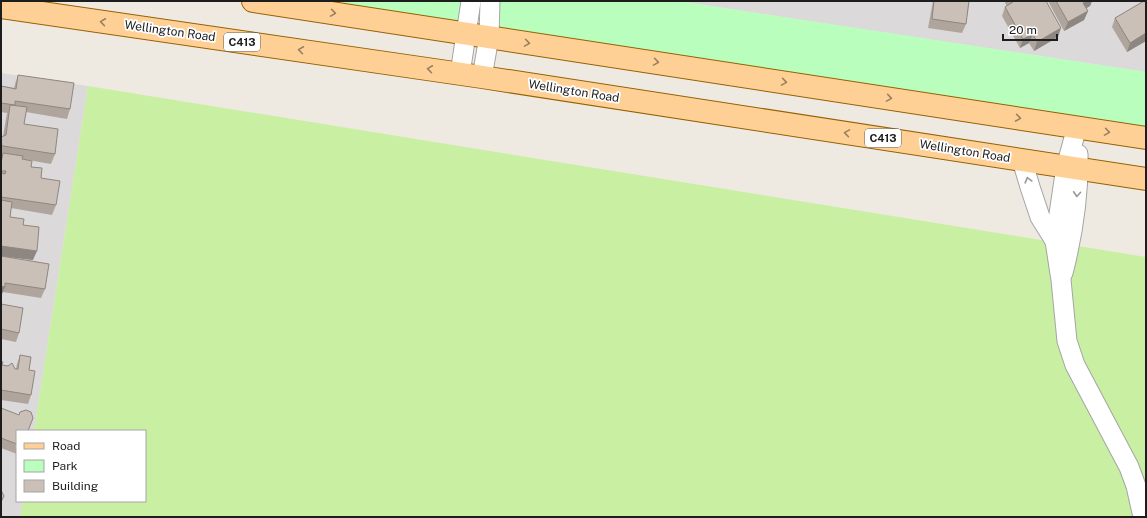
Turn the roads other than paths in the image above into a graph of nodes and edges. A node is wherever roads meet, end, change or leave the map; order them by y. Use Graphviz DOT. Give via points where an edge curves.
graph roads {
  1 [pos="253,1"];
  2 [pos="472,1"];
  3 [pos="490,1"];
  4 [pos="1,7"];
  5 [pos="466,34"];
  6 [pos="489,37"];
  7 [pos="460,74"];
  8 [pos="482,77"];
  9 [pos="1077,127"];
  10 [pos="1146,138"];
  11 [pos="1022,160"];
  12 [pos="1072,168"];
  13 [pos="1146,179"];
  14 [pos="1055,241"];
  15 [pos="1061,280"];
  16 [pos="1144,517"];
  1 -- 5 [label="main road, one-way"];
  2 -- 5 [label="street"];
  3 -- 6 [label="street"];
  7 -- 4 [label="main road, Wellington Road / C413, one-way"];
  5 -- 6 [label="main road"];
  5 -- 7 [label="street"];
  6 -- 8 [label="street"];
  6 -- 9 [label="main road, one-way"];
  7 -- 8 [label="main road, Wellington Road / C413"];
  11 -- 8 [label="main road, Wellington Road / C413, one-way"];
  9 -- 10 [label="main road, one-way"];
  9 -- 12 [label="street"];
  11 -- 12 [label="main road, Wellington Road / C413"];
  14 -- 11 [label="street, one-way" via="1040,217"];
  12 -- 13 [label="main road, Wellington Road / C413"];
  12 -- 14 [label="street"];
  12 -- 15 [label="street, one-way" via="1074,222"];
  14 -- 15 [label="street"];
  15 -- 16 [label="street" via="1067,342 1075,364 1129,467"];
}
